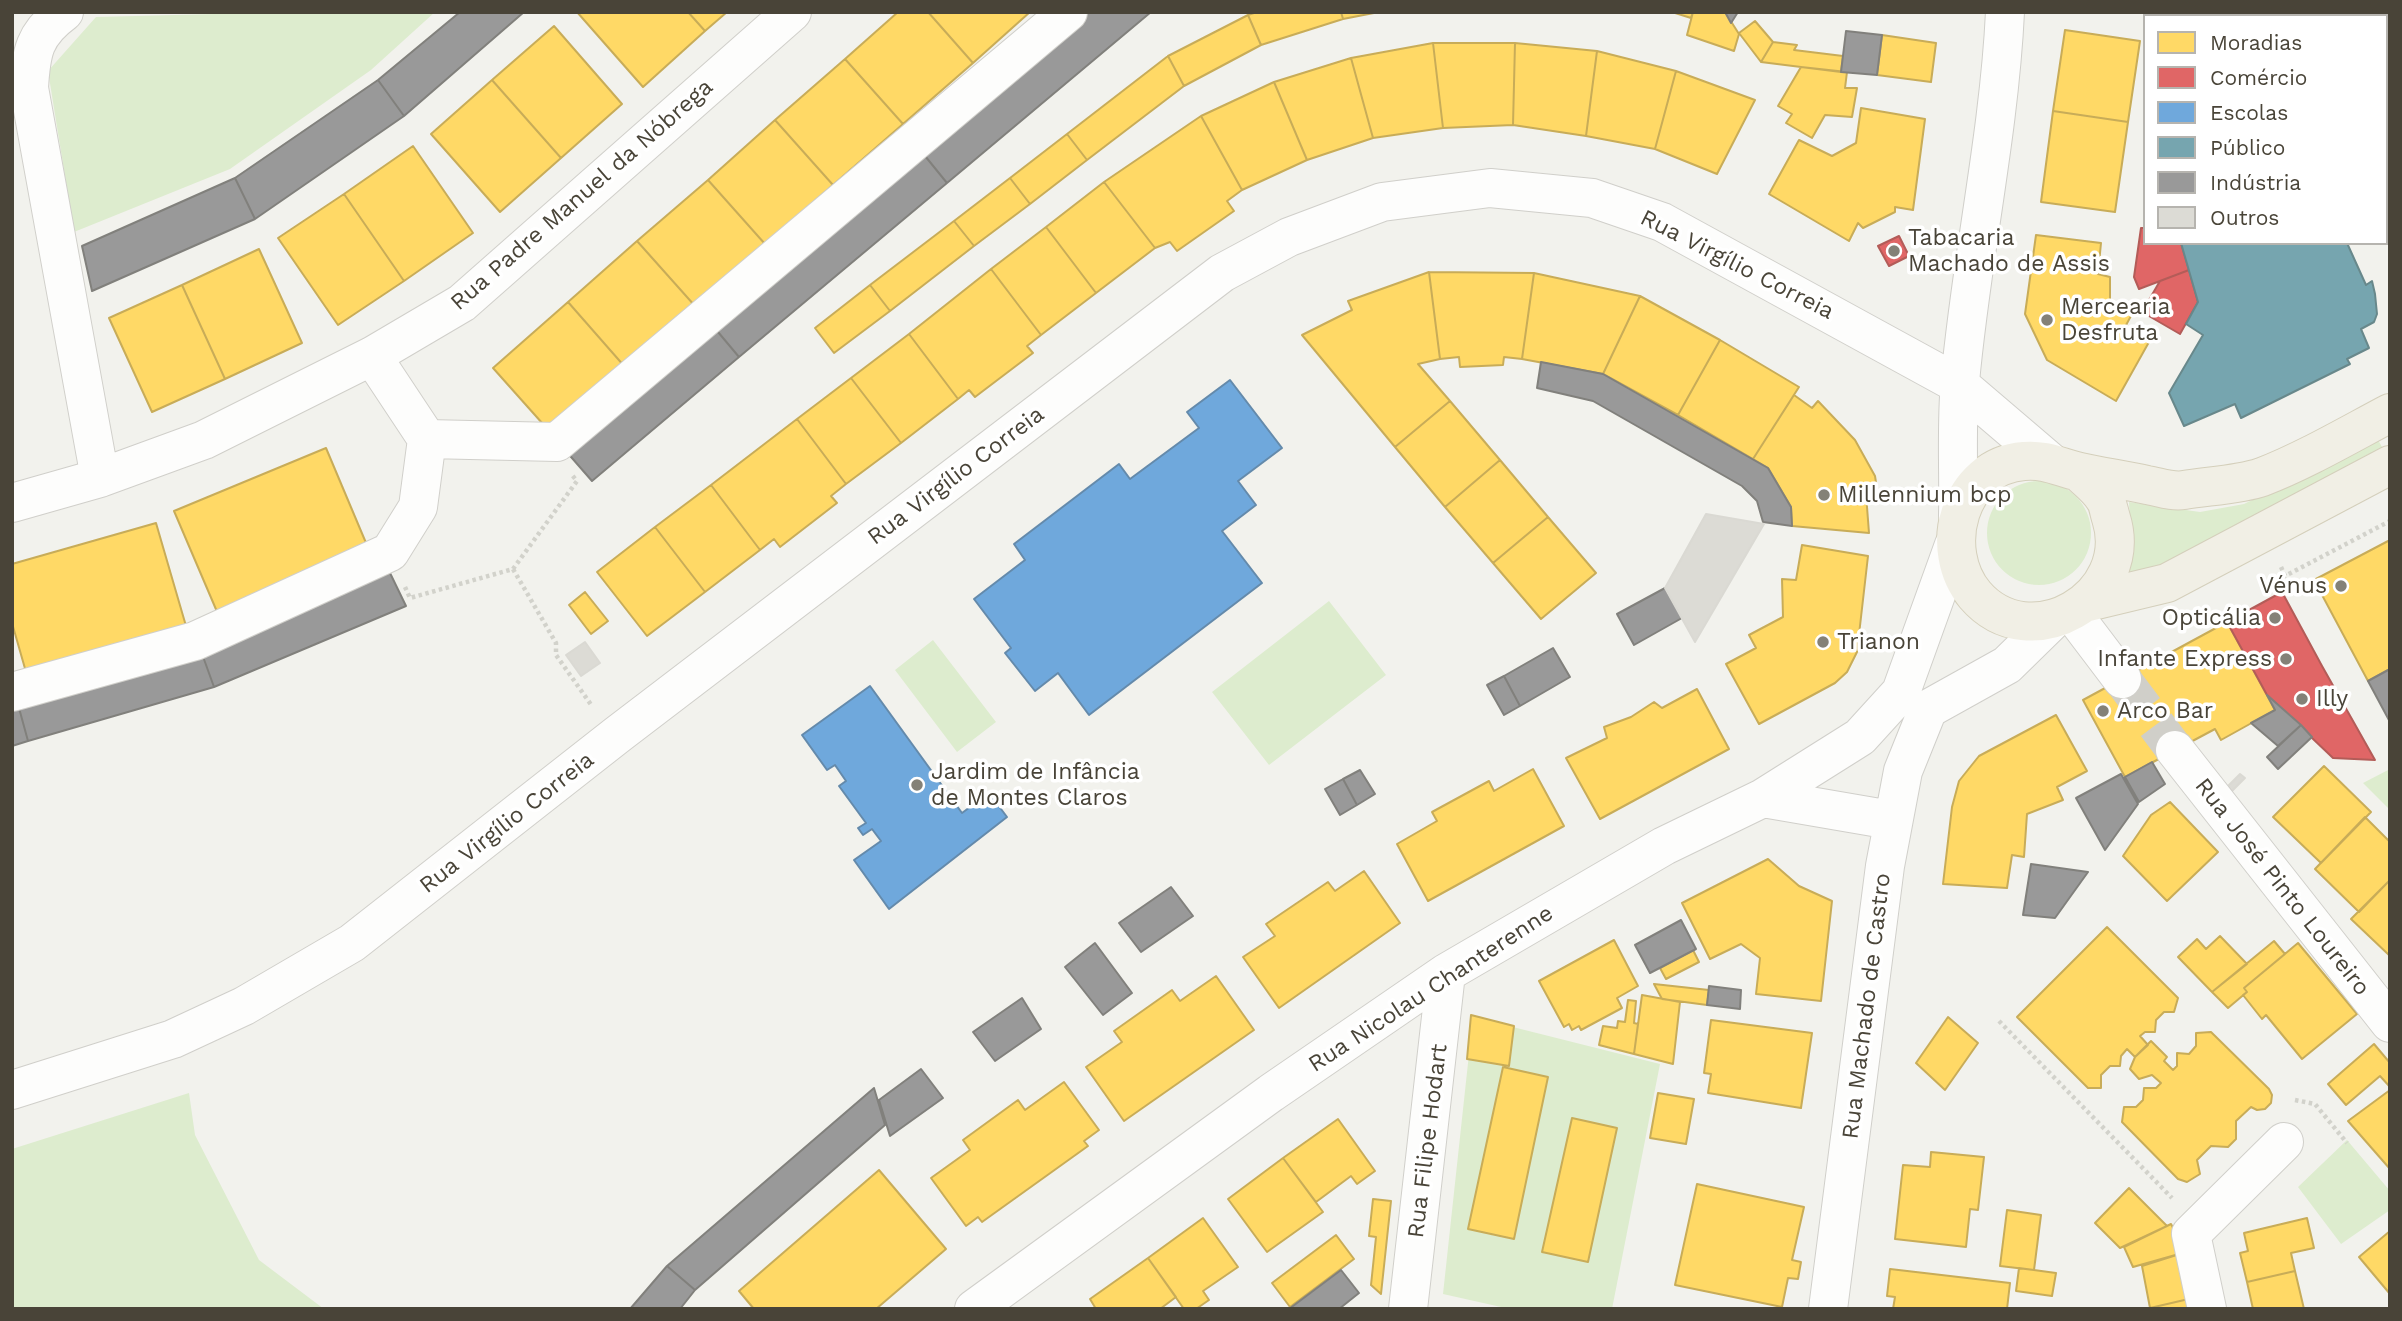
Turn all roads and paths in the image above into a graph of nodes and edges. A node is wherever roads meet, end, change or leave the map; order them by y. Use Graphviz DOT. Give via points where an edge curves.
graph roads {
  1 [pos="64,12"];
  2 [pos="792,12"];
  3 [pos="1068,12"];
  4 [pos="2005,12"];
  5 [pos="372,356"];
  6 [pos="1960,385"];
  7 [pos="2390,413"];
  8 [pos="427,439"];
  9 [pos="2390,465"];
  10 [pos="2064,466"];
  11 [pos="568,470"];
  12 [pos="100,478"];
  13 [pos="12,503"];
  14 [pos="1956,530"];
  15 [pos="513,569"];
  16 [pos="412,577"];
  17 [pos="2071,611"];
  18 [pos="2122,680"];
  19 [pos="574,685"];
  20 [pos="12,692"];
  21 [pos="1915,701"];
  22 [pos="2175,750"];
  23 [pos="1763,798"];
  24 [pos="1891,820"];
  25 [pos="1446,973"];
  26 [pos="1999,1021"];
  27 [pos="2390,1023"];
  28 [pos="12,1090"];
  29 [pos="2295,1100"];
  30 [pos="2284,1142"];
  31 [pos="2347,1143"];
  32 [pos="2200,1225"];
  33 [pos="974,1309"];
  34 [pos="1408,1309"];
  35 [pos="1828,1309"];
  36 [pos="2207,1309"];
  1 -- 12 [label="street" via="47,25 31,54 29,88"];
  2 -- 5 [label="street, Rua Padre Manuel da Nóbrega" via="461,303"];
  3 -- 8 [label="street" via="557,442"];
  4 -- 6 [label="street" via="2002,67"];
  5 -- 8 [label="street"];
  5 -- 12 [label="street, Rua Padre Manuel da Nóbrega" via="204,440"];
  6 -- 10 [label="street, Rua Virgílio Correia"];
  6 -- 14 [label="street, Rua Machado de Castro"];
  6 -- 28 [label="street, Rua Virgílio Correia" via="1662,222 1592,198 1490,188 1382,202 1289,237 1222,273 352,943 244,1006 173,1039"];
  7 -- 10 [label="main road" via="2261,477 2179,491"];
  8 -- 20 [label="street" via="418,507 390,552 195,641"];
  9 -- 17 [label="main road" via="2167,583"];
  10 -- 14 [label="main road" via="2020,461 1993,471 1972,490"];
  10 -- 17 [label="main road" via="2105,499 2116,534 2110,572"];
  11 -- 15 [label="path" via="577,481"];
  12 -- 13 [label="street, Rua Padre Manuel da Nóbrega"];
  14 -- 17 [label="main road" via="1961,572 1976,596 1998,613 2026,621"];
  14 -- 21 [label="street, Rua Machado de Castro"];
  15 -- 16 [label="path" via="410,598 404,586"];
  15 -- 19 [label="path" via="556,643 556,655"];
  17 -- 18 [label="street"];
  17 -- 21 [label="street" via="2007,665"];
  21 -- 23 [label="street, Rua Nicolau Chanterenne"];
  21 -- 24 [label="street, Rua Machado de Castro"];
  22 -- 27 [label="street, Rua José Pinto Loureiro"];
  23 -- 24 [label="street"];
  23 -- 25 [label="street, Rua Nicolau Chanterenne" via="1664,846"];
  24 -- 35 [label="street, Rua Machado de Castro"];
  25 -- 33 [label="street, Rua Nicolau Chanterenne" via="1271,1093"];
  25 -- 34 [label="street, Rua Filipe Hodart"];
  26 -- 32 [label="path"];
  29 -- 31 [label="path" via="2315,1104"];
  30 -- 32 [label="street"];
  32 -- 36 [label="street" via="2191,1234"];
}
